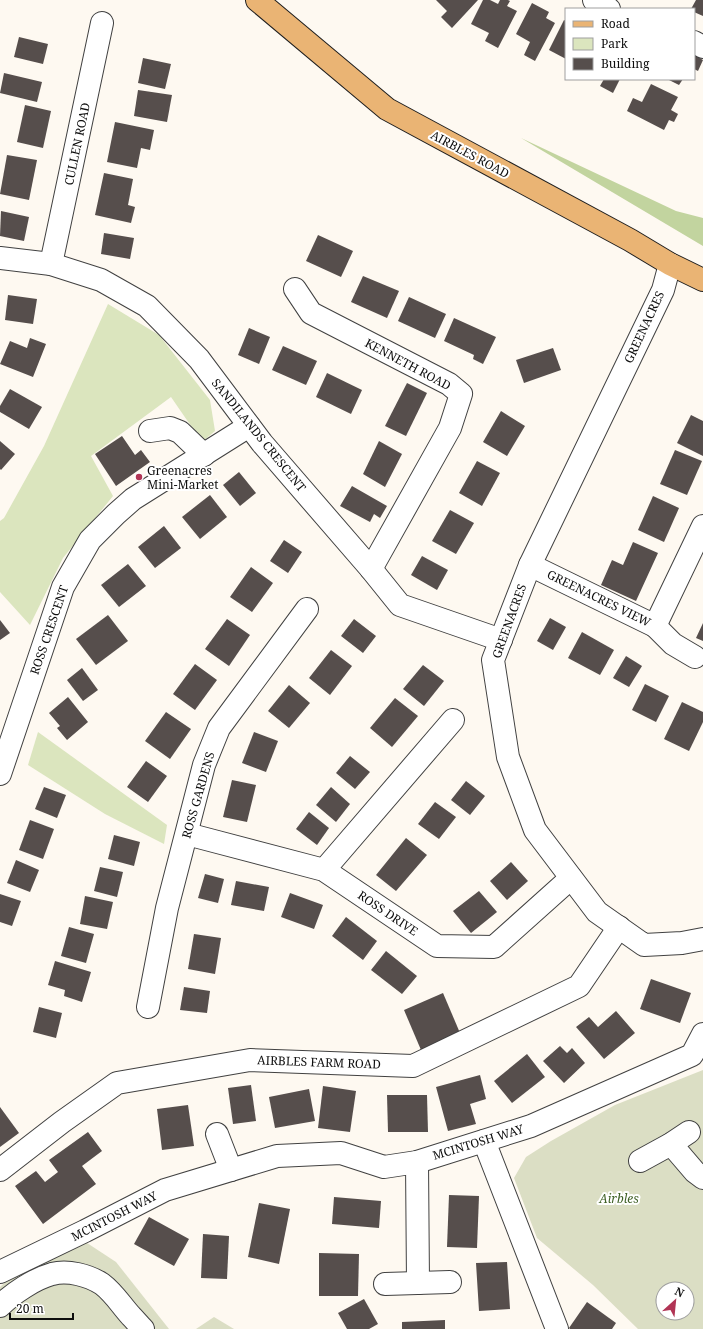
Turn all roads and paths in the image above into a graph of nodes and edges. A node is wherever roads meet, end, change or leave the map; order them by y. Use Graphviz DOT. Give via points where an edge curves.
graph roads {
  1 [pos="257,0"];
  2 [pos="594,0"];
  3 [pos="607,8"];
  4 [pos="102,24"];
  5 [pos="0,258"];
  6 [pos="52,264"];
  7 [pos="670,264"];
  8 [pos="703,280"];
  9 [pos="295,289"];
  10 [pos="249,426"];
  11 [pos="150,431"];
  12 [pos="204,455"];
  13 [pos="703,526"];
  14 [pos="530,565"];
  15 [pos="371,569"];
  16 [pos="307,609"];
  17 [pos="655,626"];
  18 [pos="501,640"];
  19 [pos="695,657"];
  20 [pos="453,720"];
  21 [pos="4,750"];
  22 [pos="0,774"];
  23 [pos="186,834"];
  24 [pos="324,870"];
  25 [pos="571,878"];
  26 [pos="619,927"];
  27 [pos="703,939"];
  28 [pos="148,1007"];
  29 [pos="703,1034"];
  30 [pos="689,1132"];
  31 [pos="218,1134"];
  32 [pos="484,1141"];
  33 [pos="671,1144"];
  34 [pos="640,1161"];
  35 [pos="417,1162"];
  36 [pos="0,1170"];
  37 [pos="231,1170"];
  38 [pos="703,1178"];
  39 [pos="0,1272"];
  40 [pos="450,1282"];
  41 [pos="418,1283"];
  42 [pos="385,1284"];
  43 [pos="0,1306"];
  44 [pos="143,1329"];
  45 [pos="557,1329"];
  1 -- 7 [label="main road, AIRBLES ROAD" via="387,109"];
  2 -- 3 [label="street"];
  4 -- 6 [label="street, CULLEN ROAD"];
  5 -- 6 [label="street, SANDILANDS CRESCENT"];
  6 -- 10 [label="street, SANDILANDS CRESCENT" via="101,280 147,306 199,358"];
  7 -- 8 [label="main road, AIRBLES ROAD"];
  7 -- 14 [label="street, GREENACRES" via="663,290"];
  9 -- 15 [label="street, KENNETH ROAD" via="311,313 448,384 461,394 450,428"];
  10 -- 12 [label="street, ROSS CRESCENT"];
  10 -- 15 [label="street, SANDILANDS CRESCENT"];
  11 -- 12 [label="street" via="170,428 180,432"];
  12 -- 21 [label="street, ROSS CRESCENT" via="133,499 90,540 63,587"];
  13 -- 17 [label="street, GREENACRES VIEW"];
  14 -- 17 [label="street, GREENACRES VIEW"];
  14 -- 18 [label="street, GREENACRES"];
  15 -- 18 [label="street, SANDILANDS CRESCENT" via="400,605"];
  16 -- 23 [label="street, ROSS GARDENS" via="219,728 204,765"];
  17 -- 19 [label="street" via="673,644"];
  18 -- 25 [label="street, GREENACRES" via="493,660 508,757 534,830"];
  20 -- 24 [label="street"];
  21 -- 22 [label="street, ROSS CRESCENT"];
  23 -- 24 [label="street, ROSS DRIVE"];
  23 -- 28 [label="street, ROSS GARDENS"];
  24 -- 25 [label="street, ROSS DRIVE" via="437,946 494,947"];
  25 -- 26 [label="street, GREENACRES" via="597,912"];
  26 -- 27 [label="street, GREENACRES" via="644,945"];
  26 -- 36 [label="street, AIRBLES FARM ROAD" via="579,986 413,1066 250,1060 117,1083"];
  29 -- 32 [label="street, MCINTOSH WAY" via="692,1055 531,1126"];
  30 -- 33 [label="street"];
  31 -- 37 [label="street"];
  32 -- 35 [label="street, MCINTOSH WAY"];
  32 -- 45 [label="street"];
  33 -- 34 [label="street"];
  33 -- 38 [label="street"];
  35 -- 37 [label="street, MCINTOSH WAY" via="384,1167 341,1153 277,1156"];
  35 -- 41 [label="street"];
  37 -- 39 [label="street, MCINTOSH WAY" via="164,1190"];
  40 -- 41 [label="street"];
  41 -- 42 [label="street"];
  43 -- 44 [label="street" via="8,1298 36,1281 52,1274 69,1272 89,1277 102,1284 115,1295"];
}
